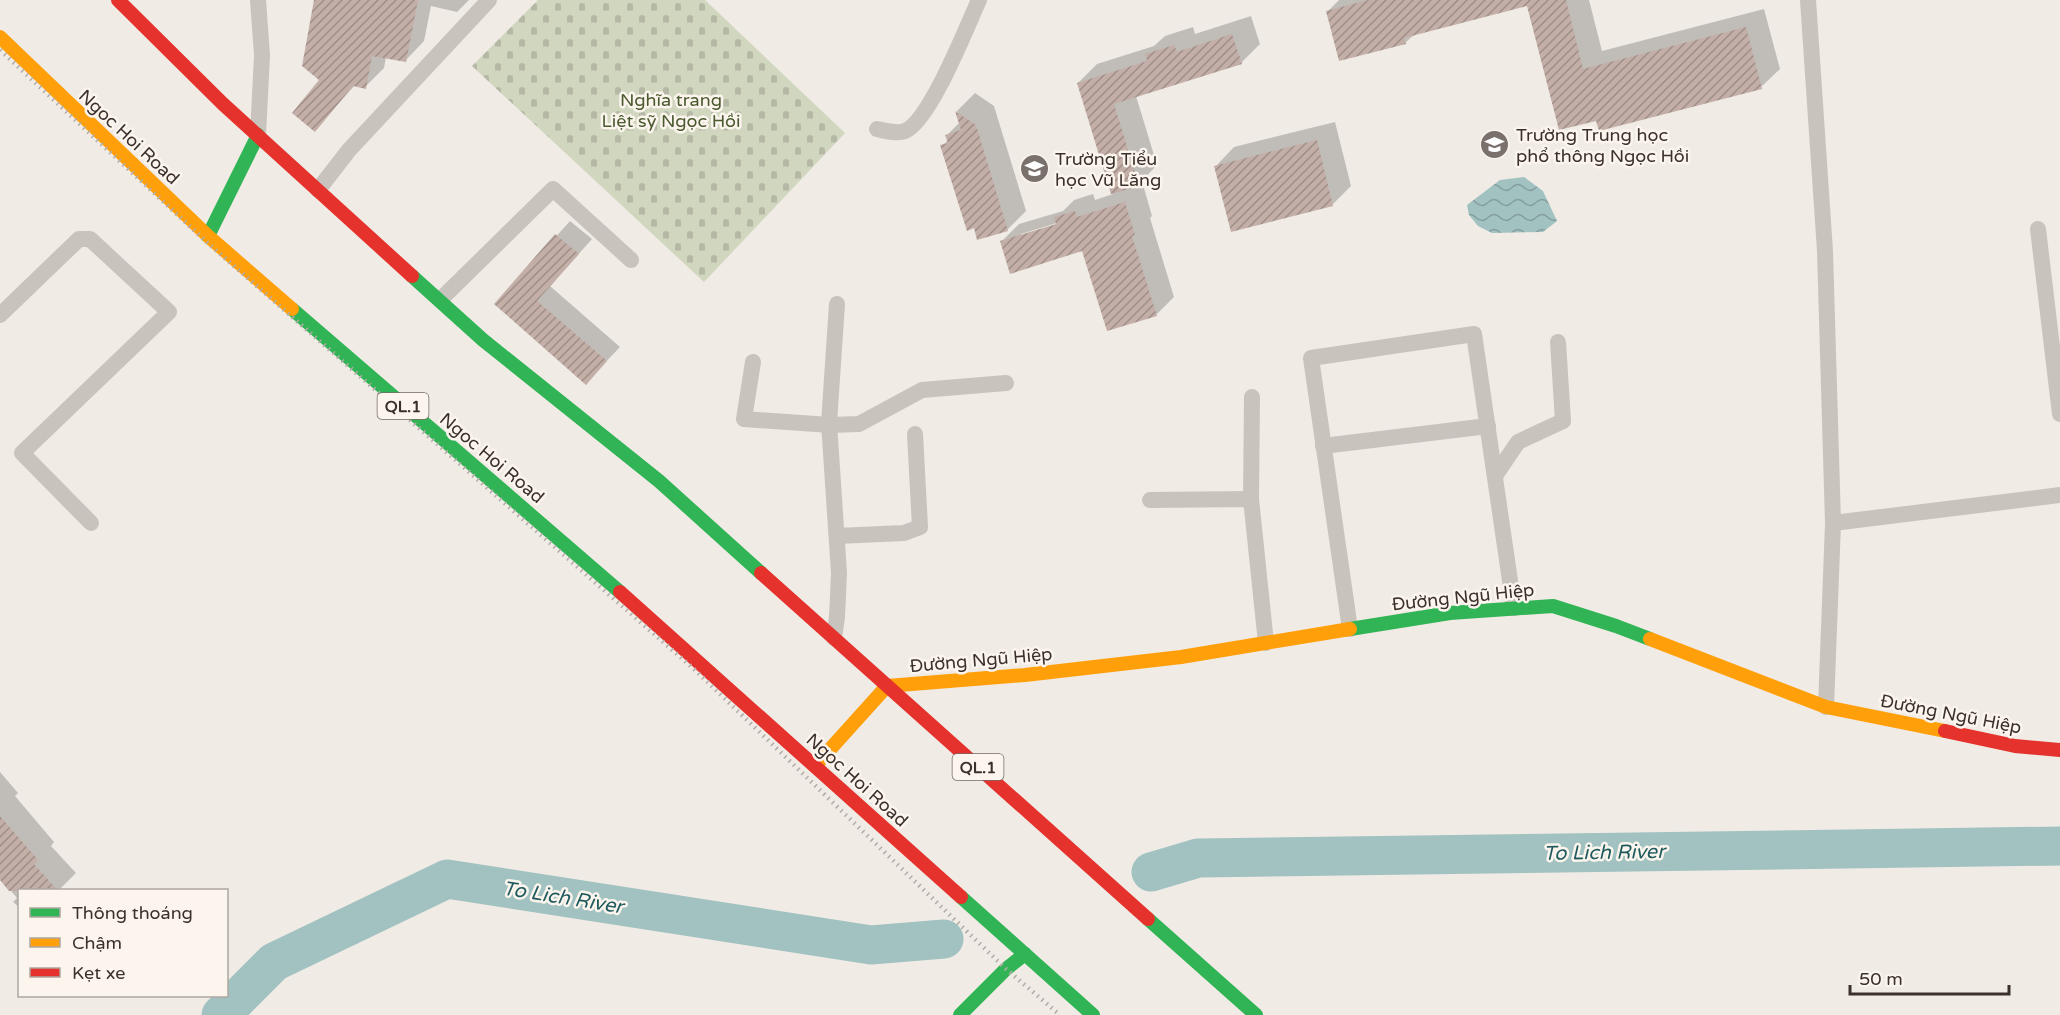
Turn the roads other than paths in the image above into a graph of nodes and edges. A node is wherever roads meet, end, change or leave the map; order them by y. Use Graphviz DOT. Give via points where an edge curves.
graph roads {
  1 [pos="118,0"];
  2 [pos="144,0"];
  3 [pos="258,0"];
  4 [pos="489,0"];
  5 [pos="979,0"];
  6 [pos="1808,0"];
  7 [pos="138,19"];
  8 [pos="0,37"];
  9 [pos="878,129"];
  10 [pos="258,135"];
  11 [pos="318,190"];
  12 [pos="2038,229"];
  13 [pos="208,236"];
  14 [pos="631,260"];
  15 [pos="440,300"];
  16 [pos="837,304"];
  17 [pos="0,315"];
  18 [pos="1558,342"];
  19 [pos="753,362"];
  20 [pos="1006,383"];
  21 [pos="1252,397"];
  22 [pos="2060,414"];
  23 [pos="830,425"];
  24 [pos="1488,426"];
  25 [pos="915,434"];
  26 [pos="1323,446"];
  27 [pos="1495,476"];
  28 [pos="2060,495"];
  29 [pos="1251,499"];
  30 [pos="1150,500"];
  31 [pos="1833,522"];
  32 [pos="91,523"];
  33 [pos="837,536"];
  34 [pos="1514,608"];
  35 [pos="1350,629"];
  36 [pos="834,638"];
  37 [pos="1266,643"];
  38 [pos="887,686"];
  39 [pos="1826,707"];
  40 [pos="2060,750"];
  41 [pos="814,766"];
  42 [pos="1025,954"];
  43 [pos="960,1015"];
  44 [pos="1093,1015"];
  45 [pos="1256,1015"];
  1 -- 7 [label="main road, QL.1"];
  2 -- 7 [label="street"];
  3 -- 10 [label="street" via="262,55"];
  4 -- 11 [label="street" via="349,150"];
  5 -- 9 [label="street" via="935,94 917,121 906,131"];
  6 -- 31 [label="street" via="1825,251"];
  7 -- 10 [label="main road, QL.1"];
  8 -- 13 [label="main road, Ngoc Hoi Road / QL.1"];
  10 -- 11 [label="main road, QL.1"];
  10 -- 13 [label="main road"];
  11 -- 15 [label="main road, QL.1"];
  12 -- 22 [label="street"];
  13 -- 41 [label="main road, Ngoc Hoi Road / QL.1" via="587,562"];
  14 -- 15 [label="street" via="553,189"];
  15 -- 36 [label="main road, QL.1" via="483,340 659,481"];
  16 -- 23 [label="street"];
  17 -- 32 [label="street" via="84,238 90,239 169,312 22,453"];
  18 -- 27 [label="street" via="1563,421 1518,442"];
  19 -- 23 [label="street" via="744,419"];
  20 -- 23 [label="street" via="922,390 859,424"];
  21 -- 29 [label="street"];
  23 -- 33 [label="street"];
  24 -- 26 [label="street"];
  24 -- 26 [label="street" via="1474,334 1311,358"];
  24 -- 27 [label="street"];
  25 -- 33 [label="street" via="920,527 904,533"];
  26 -- 35 [label="street"];
  27 -- 34 [label="street"];
  28 -- 31 [label="street"];
  29 -- 30 [label="street"];
  29 -- 37 [label="street"];
  31 -- 39 [label="street"];
  33 -- 36 [label="street" via="839,573"];
  34 -- 35 [label="main road, Đường Ngũ Hiệp" via="1450,613"];
  34 -- 39 [label="main road, Đường Ngũ Hiệp" via="1553,606 1616,626"];
  35 -- 37 [label="main road, Đường Ngũ Hiệp"];
  36 -- 38 [label="main road, QL.1"];
  37 -- 38 [label="main road, Đường Ngũ Hiệp" via="1025,675"];
  38 -- 41 [label="main road"];
  38 -- 45 [label="main road, QL.1"];
  39 -- 40 [label="main road, Đường Ngũ Hiệp" via="2015,746"];
  41 -- 42 [label="main road, Ngoc Hoi Road / QL.1"];
  42 -- 43 [label="main road"];
  42 -- 44 [label="main road, QL.1"];
}
